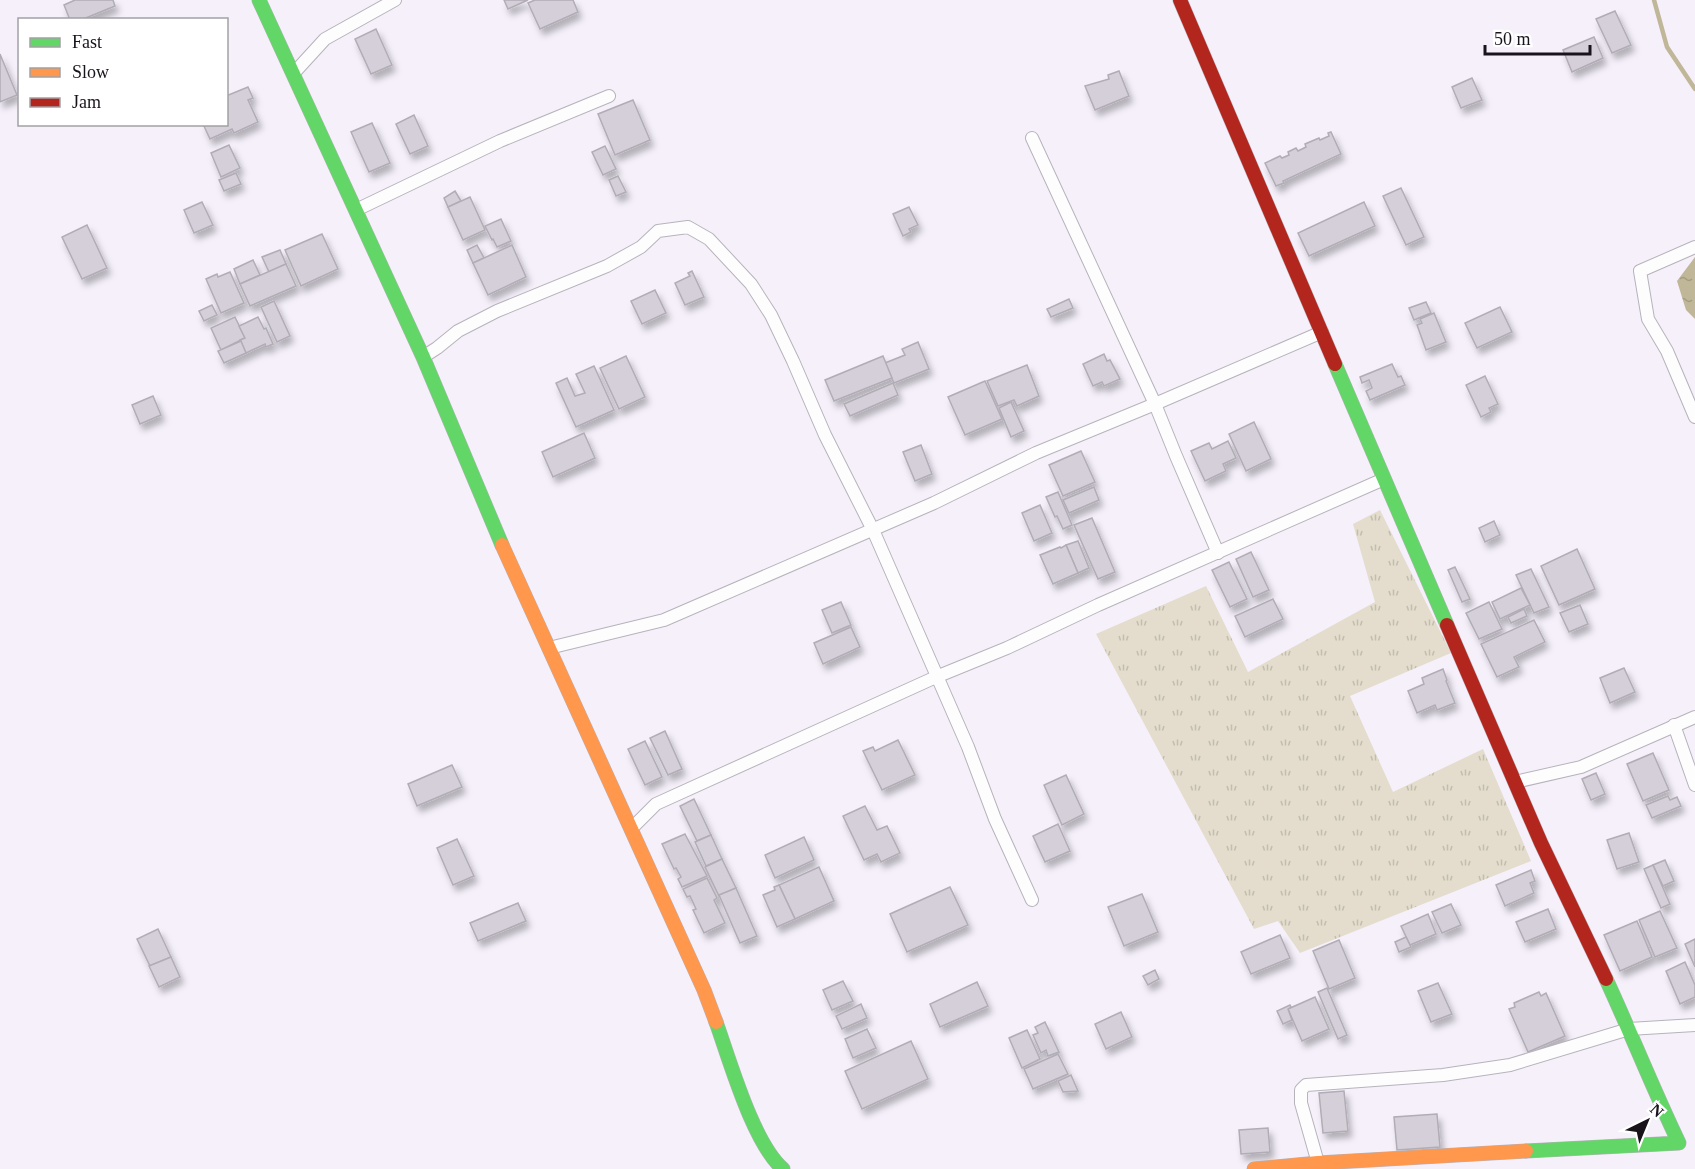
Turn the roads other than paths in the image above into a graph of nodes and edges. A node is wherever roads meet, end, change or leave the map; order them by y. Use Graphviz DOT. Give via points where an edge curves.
graph roads {
  1 [pos="260,0"];
  2 [pos="394,0"];
  3 [pos="1180,0"];
  4 [pos="293,74"];
  5 [pos="609,96"];
  6 [pos="1032,138"];
  7 [pos="356,210"];
  8 [pos="1695,247"];
  9 [pos="1322,332"];
  10 [pos="423,357"];
  11 [pos="1155,404"];
  12 [pos="1695,417"];
  13 [pos="1384,479"];
  14 [pos="873,530"];
  15 [pos="1218,553"];
  16 [pos="549,648"];
  17 [pos="936,677"];
  18 [pos="1695,717"];
  19 [pos="1674,725"];
  20 [pos="1515,782"];
  21 [pos="1695,785"];
  22 [pos="631,829"];
  23 [pos="1032,900"];
  24 [pos="1695,1024"];
  25 [pos="1629,1029"];
  26 [pos="1318,1163"];
  27 [pos="783,1169"];
  28 [pos="1254,1169"];
  1 -- 4 [label="street"];
  2 -- 4 [label="street" via="325,39"];
  3 -- 9 [label="street"];
  4 -- 7 [label="street"];
  5 -- 7 [label="street" via="500,141"];
  6 -- 11 [label="street"];
  7 -- 10 [label="street"];
  8 -- 12 [label="street" via="1640,271 1648,319 1667,351"];
  9 -- 11 [label="street"];
  9 -- 13 [label="street"];
  10 -- 14 [label="street" via="458,331 597,270 641,247 658,231 688,227 709,239 751,284 771,315"];
  10 -- 16 [label="street"];
  11 -- 14 [label="street" via="1036,453"];
  11 -- 15 [label="street"];
  13 -- 15 [label="street"];
  13 -- 20 [label="street"];
  14 -- 16 [label="street" via="664,620"];
  14 -- 17 [label="street"];
  15 -- 17 [label="street"];
  16 -- 22 [label="street"];
  17 -- 22 [label="street" via="656,804"];
  17 -- 23 [label="street"];
  18 -- 19 [label="street"];
  19 -- 20 [label="street" via="1581,767"];
  19 -- 21 [label="street"];
  20 -- 25 [label="street"];
  22 -- 27 [label="street" via="704,990 752,1121"];
  24 -- 25 [label="street"];
  25 -- 26 [label="street" via="1510,1065 1443,1075 1306,1085 1301,1090 1301,1103"];
  25 -- 26 [label="street" via="1679,1143"];
  26 -- 28 [label="street"];
}
